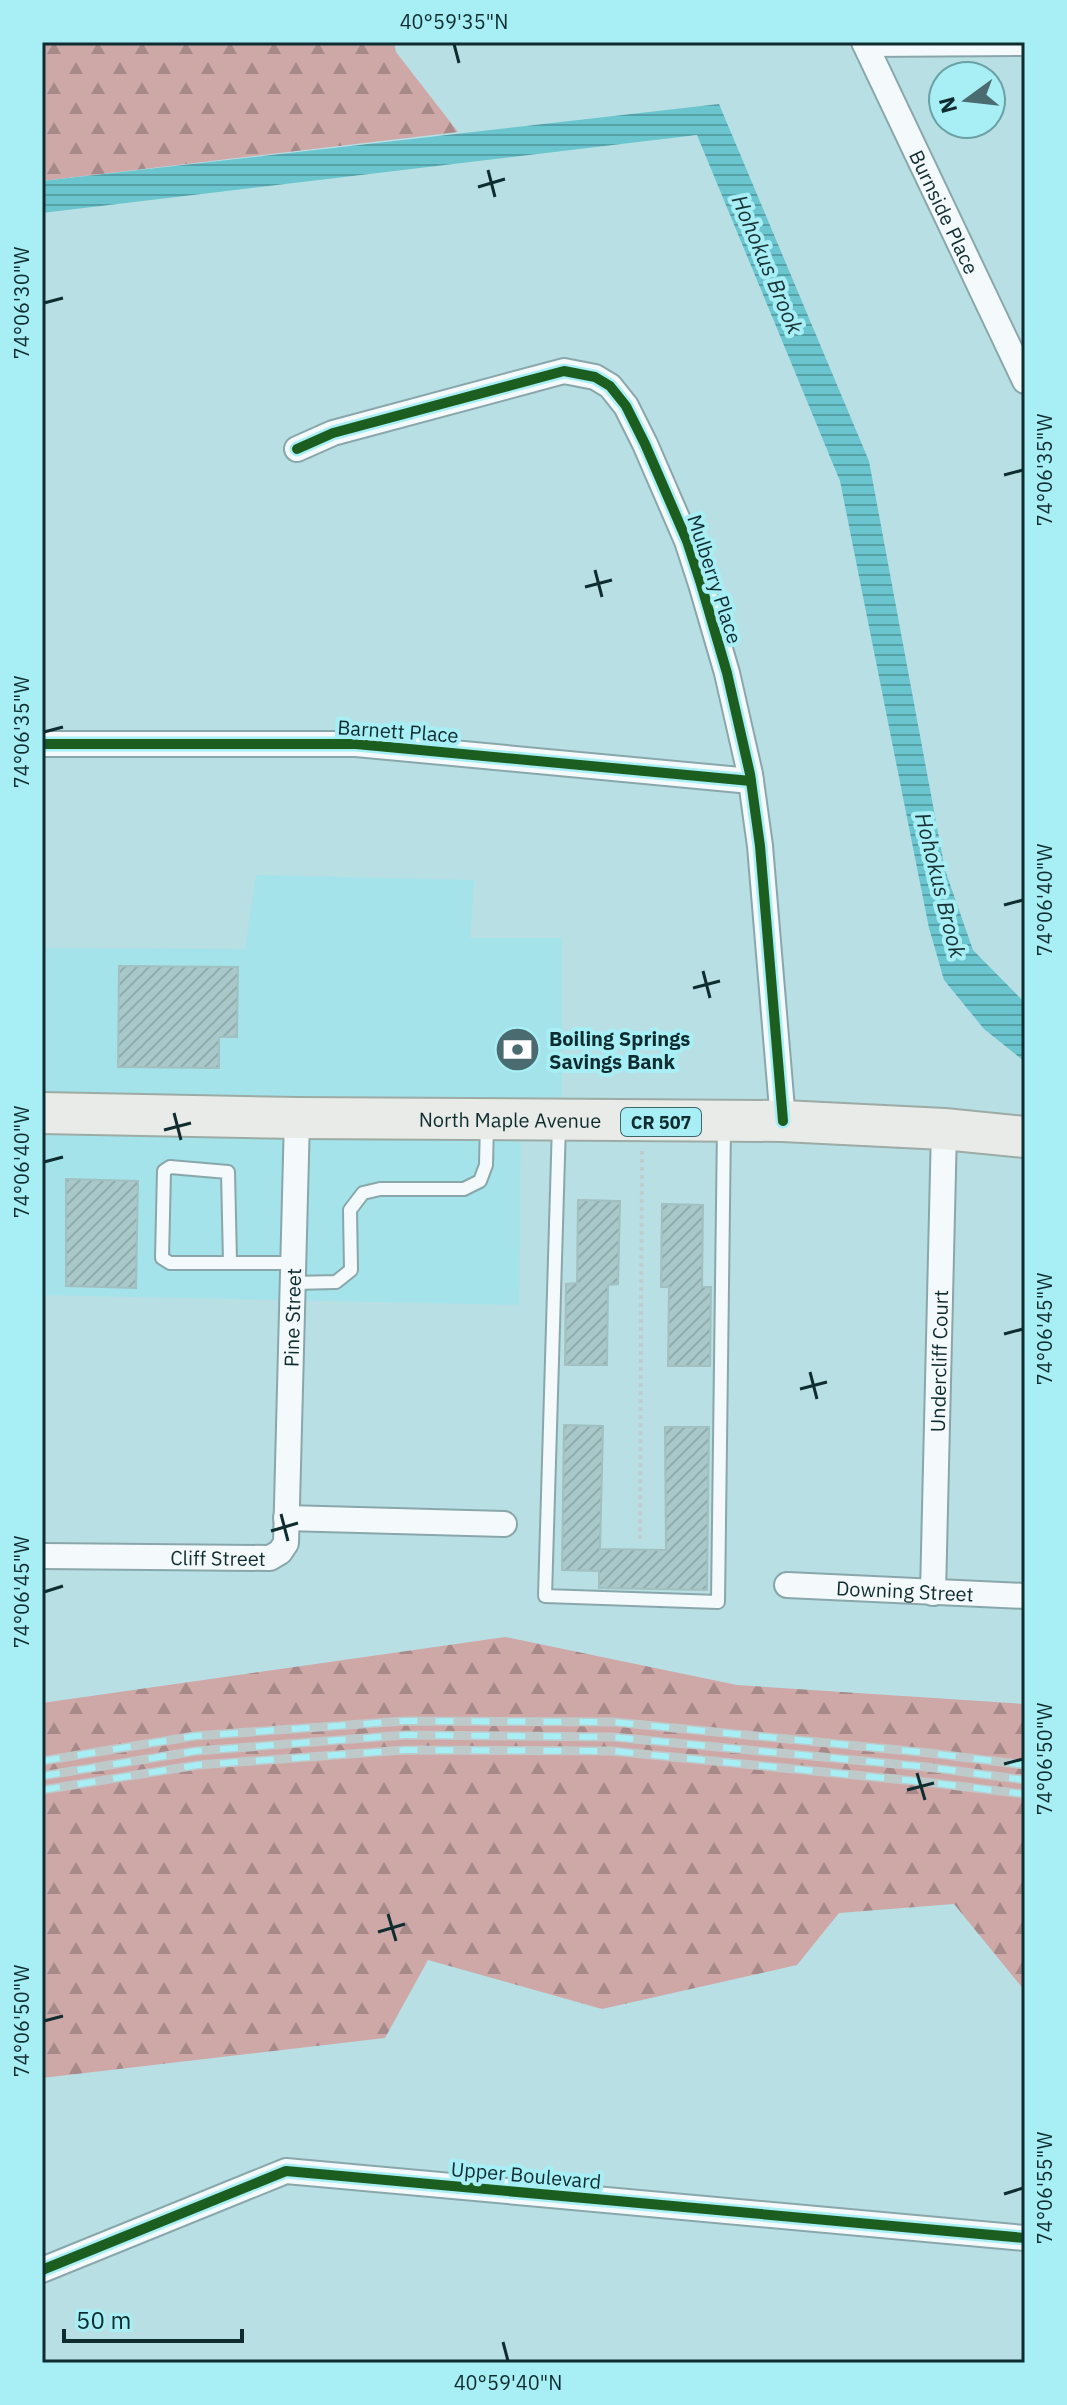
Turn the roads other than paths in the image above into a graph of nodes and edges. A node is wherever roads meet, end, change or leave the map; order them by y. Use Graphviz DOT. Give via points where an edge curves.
graph roads {
  1 [pos="864,43"];
  2 [pos="1025,43"];
  3 [pos="1016,340"];
  4 [pos="1025,381"];
  5 [pos="297,449"];
  6 [pos="42,744"];
  7 [pos="751,781"];
  8 [pos="42,1113"];
  9 [pos="297,1118"];
  10 [pos="487,1120"];
  11 [pos="559,1120"];
  12 [pos="724,1121"];
  13 [pos="783,1121"];
  14 [pos="944,1129"];
  15 [pos="1025,1137"];
  16 [pos="230,1262"];
  17 [pos="292,1273"];
  18 [pos="286,1518"];
  19 [pos="504,1524"];
  20 [pos="42,1556"];
  21 [pos="787,1585"];
  22 [pos="933,1593"];
  23 [pos="1025,1596"];
  24 [pos="1025,2238"];
  25 [pos="42,2270"];
  1 -- 2 [label="street"];
  1 -- 3 [label="street, Burnside Place"];
  3 -- 4 [label="street, Burnside Place"];
  5 -- 7 [label="street, Mulberry Place" via="333,433 549,373 574,371 610,386 645,444 687,541 727,673"];
  6 -- 7 [label="street, Barnett Place" via="356,744"];
  7 -- 13 [label="street, Mulberry Place"];
  8 -- 9 [label="main road, North Maple Avenue / CR 507"];
  9 -- 10 [label="main road, North Maple Avenue / CR 507"];
  9 -- 17 [label="street, Pine Street"];
  10 -- 11 [label="main road, North Maple Avenue / CR 507"];
  10 -- 17 [label="lane" via="486,1165 480,1181 464,1189 363,1193 350,1210 351,1270 336,1282"];
  11 -- 12 [label="main road, North Maple Avenue / CR 507"];
  11 -- 12 [label="lane" via="545,1596 718,1602"];
  12 -- 13 [label="main road, North Maple Avenue / CR 507"];
  13 -- 14 [label="main road, North Maple Avenue / CR 507"];
  14 -- 15 [label="main road, North Maple Avenue / CR 507"];
  14 -- 22 [label="street, Undercliff Court"];
  16 -- 16 [label="lane" via="170,1263 162,1258 164,1171 170,1167 228,1172"];
  16 -- 17 [label="lane"];
  17 -- 18 [label="street, Pine Street"];
  18 -- 19 [label="street"];
  18 -- 20 [label="street, Cliff Street" via="286,1543 270,1558"];
  21 -- 22 [label="street, Downing Street"];
  22 -- 23 [label="street, Downing Street"];
  24 -- 25 [label="street, Upper Boulevard" via="286,2171"];
}
